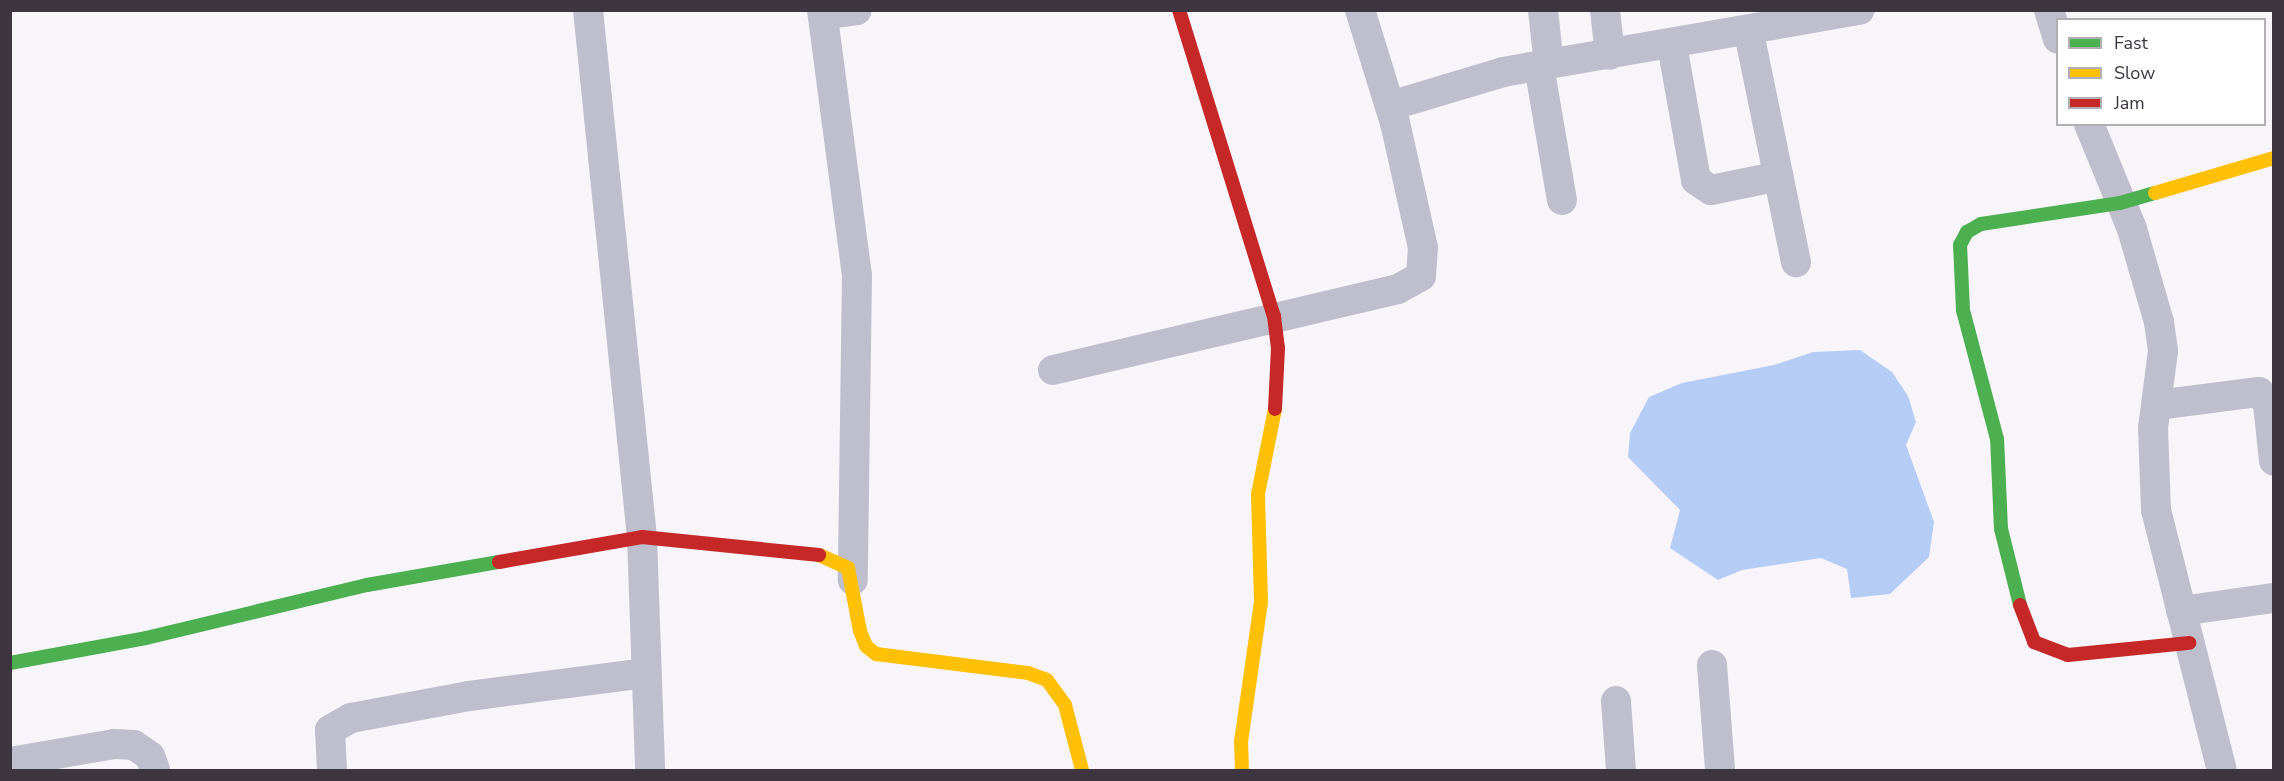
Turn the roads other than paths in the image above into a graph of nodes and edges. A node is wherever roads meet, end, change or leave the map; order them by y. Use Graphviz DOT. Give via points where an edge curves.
graph roads {
  1 [pos="588,10"];
  2 [pos="857,10"];
  3 [pos="1179,10"];
  4 [pos="1360,10"];
  5 [pos="1543,10"];
  6 [pos="1605,10"];
  7 [pos="1860,10"];
  8 [pos="2049,10"];
  9 [pos="823,13"];
  10 [pos="1749,33"];
  11 [pos="2056,33"];
  12 [pos="1672,45"];
  13 [pos="1610,55"];
  14 [pos="1544,66"];
  15 [pos="1390,106"];
  16 [pos="2090,126"];
  17 [pos="2274,158"];
  18 [pos="1779,176"];
  19 [pos="1562,200"];
  20 [pos="2120,203"];
  21 [pos="1796,262"];
  22 [pos="1274,316"];
  23 [pos="1053,370"];
  24 [pos="2157,405"];
  25 [pos="2274,461"];
  26 [pos="642,537"];
  27 [pos="853,580"];
  28 [pos="2274,598"];
  29 [pos="2181,611"];
  30 [pos="2189,643"];
  31 [pos="10,663"];
  32 [pos="1712,665"];
  33 [pos="645,673"];
  34 [pos="1616,701"];
  35 [pos="10,762"];
  36 [pos="155,771"];
  37 [pos="332,771"];
  38 [pos="650,771"];
  39 [pos="1082,771"];
  40 [pos="1242,771"];
  41 [pos="1622,771"];
  42 [pos="1720,771"];
  43 [pos="2222,771"];
  1 -- 26 [label="street"];
  2 -- 9 [label="street"];
  3 -- 22 [label="street" via="1219,126"];
  4 -- 15 [label="street"];
  5 -- 14 [label="street"];
  6 -- 13 [label="street"];
  7 -- 10 [label="street"];
  8 -- 11 [label="street"];
  9 -- 27 [label="street" via="857,275"];
  10 -- 12 [label="street"];
  10 -- 18 [label="street"];
  12 -- 13 [label="street"];
  12 -- 18 [label="street" via="1696,180 1711,190"];
  13 -- 14 [label="street"];
  14 -- 15 [label="street" via="1471,81"];
  14 -- 19 [label="street"];
  15 -- 22 [label="street" via="1423,248 1421,276 1398,289"];
  16 -- 20 [label="street"];
  17 -- 20 [label="street"];
  18 -- 21 [label="street"];
  20 -- 24 [label="street" via="2132,229 2159,322 2163,351"];
  20 -- 30 [label="street" via="2014,217 1967,232 1959,262 1963,310 1997,439 2001,529 2024,622 2034,642 2068,655"];
  22 -- 23 [label="street"];
  22 -- 40 [label="street" via="1279,379 1258,494 1262,602 1241,742"];
  24 -- 25 [label="street" via="2259,392 2268,404"];
  24 -- 29 [label="street" via="2153,458 2156,510"];
  26 -- 27 [label="street" via="814,553 839,560"];
  26 -- 31 [label="street" via="367,585 146,638"];
  26 -- 33 [label="street"];
  27 -- 39 [label="street" via="860,631 866,646 876,654 1028,673 1047,680 1065,705"];
  28 -- 29 [label="street"];
  29 -- 30 [label="street"];
  30 -- 43 [label="street"];
  32 -- 42 [label="street"];
  33 -- 37 [label="street" via="469,696 351,718 330,730"];
  33 -- 38 [label="street"];
  34 -- 41 [label="street"];
  35 -- 36 [label="street" via="114,744 134,745 150,756"];
}
